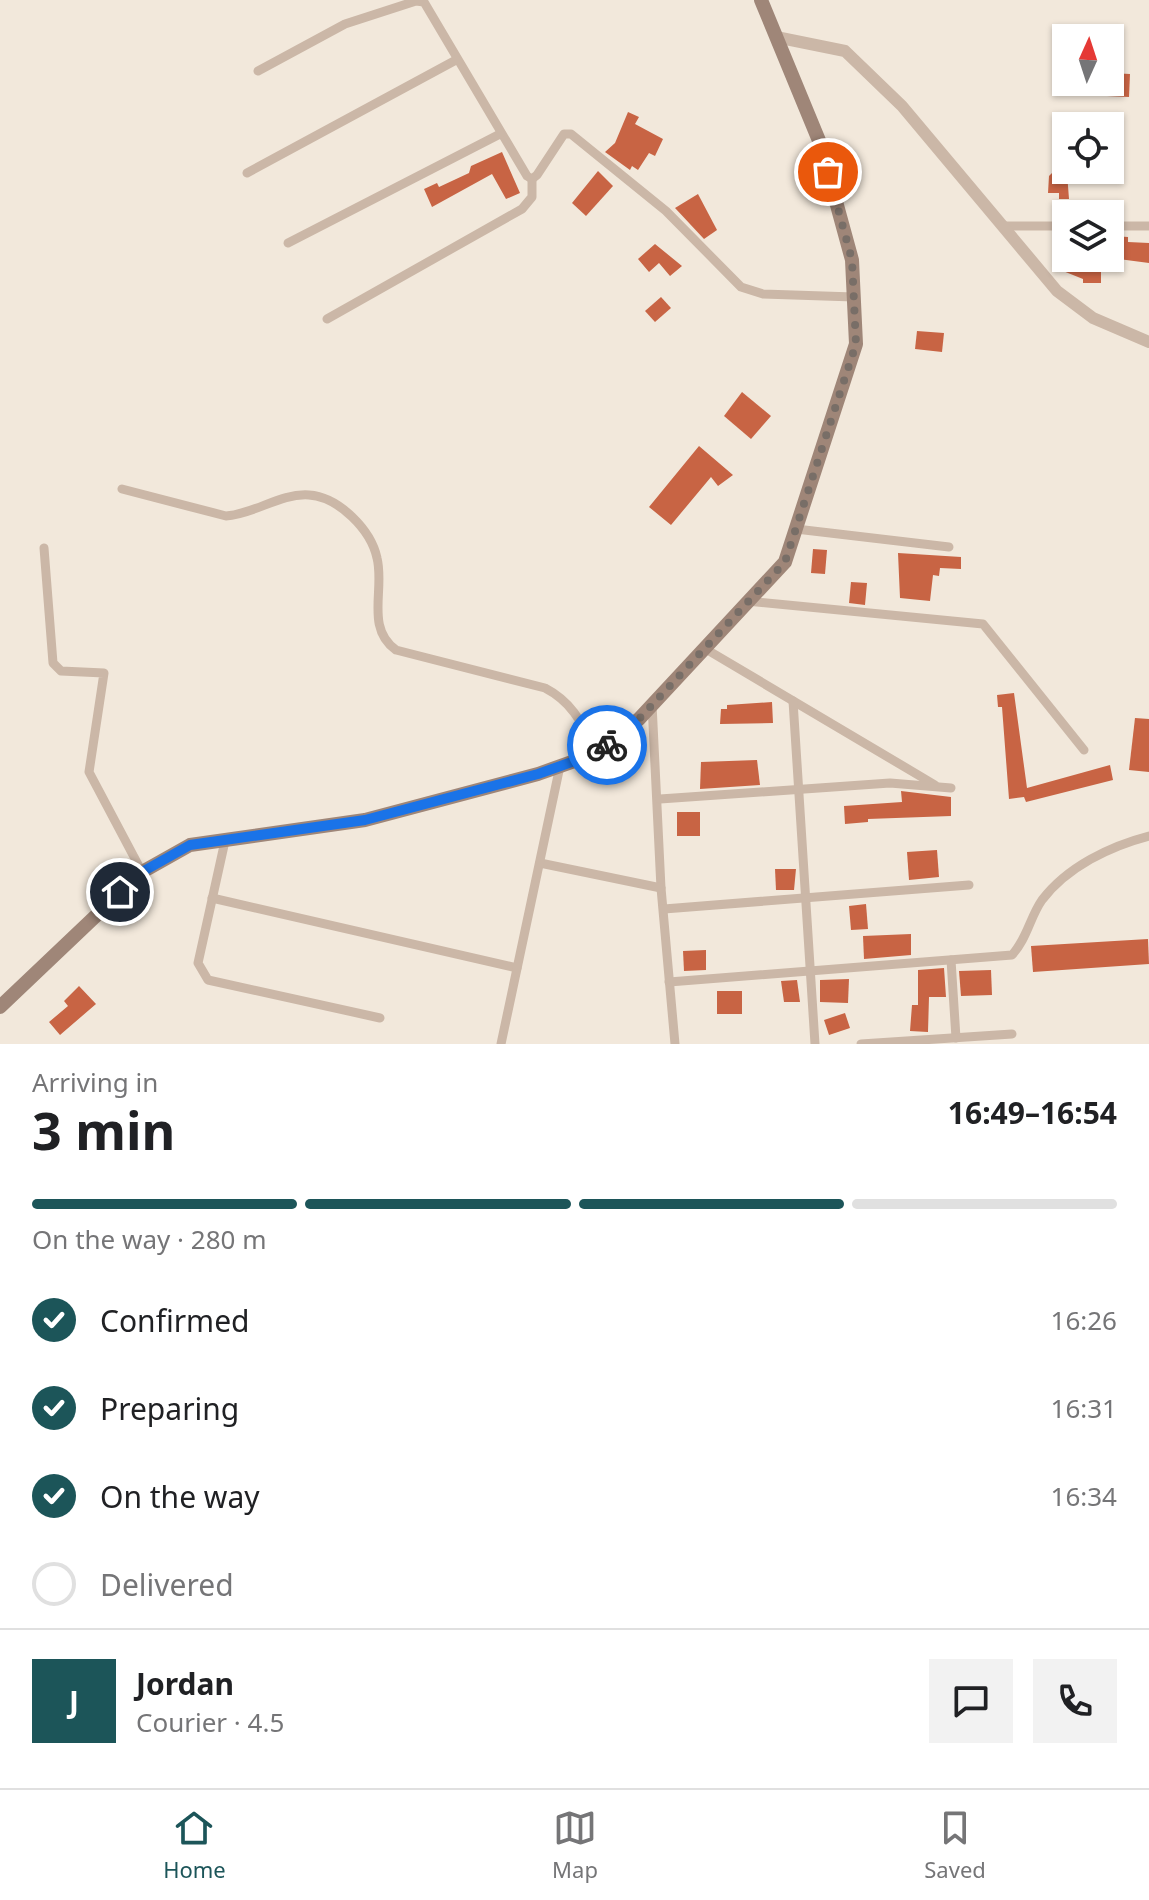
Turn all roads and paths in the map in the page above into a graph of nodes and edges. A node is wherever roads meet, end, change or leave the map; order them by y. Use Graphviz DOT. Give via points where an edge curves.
graph roads {
  1 [pos="761,0"];
  2 [pos="776,37"];
  3 [pos="456,60"];
  4 [pos="258,71"];
  5 [pos="500,134"];
  6 [pos="247,173"];
  7 [pos="532,179"];
  8 [pos="1006,226"];
  9 [pos="1052,226"];
  10 [pos="1124,226"];
  11 [pos="1149,226"];
  12 [pos="288,243"];
  13 [pos="854,297"];
  14 [pos="327,319"];
  15 [pos="1149,342"];
  16 [pos="122,489"];
  17 [pos="796,529"];
  18 [pos="949,547"];
  19 [pos="44,548"];
  20 [pos="747,601"];
  21 [pos="704,648"];
  22 [pos="793,701"];
  23 [pos="652,704"];
  24 [pos="1084,750"];
  25 [pos="597,753"];
  26 [pos="560,766"];
  27 [pos="939,787"];
  28 [pos="798,788"];
  29 [pos="951,788"];
  30 [pos="660,799"];
  31 [pos="1149,836"];
  32 [pos="225,841"];
  33 [pos="540,863"];
  34 [pos="142,872"];
  35 [pos="969,885"];
  36 [pos="661,888"];
  37 [pos="808,897"];
  38 [pos="212,898"];
  39 [pos="664,909"];
  40 [pos="951,960"];
  41 [pos="517,968"];
  42 [pos="812,971"];
  43 [pos="669,982"];
  44 [pos="0,1006"];
  45 [pos="380,1018"];
  46 [pos="1012,1034"];
  47 [pos="956,1038"];
  48 [pos="501,1044"];
  49 [pos="675,1044"];
  50 [pos="815,1044"];
  51 [pos="861,1044"];
  1 -- 2 [label="main road"];
  2 -- 8 [label="street" via="845,51 902,106"];
  2 -- 13 [label="main road" via="820,143 852,260"];
  3 -- 4 [label="street" via="430,9 416,1 345,24"];
  3 -- 5 [label="street"];
  3 -- 6 [label="street"];
  5 -- 7 [label="street"];
  5 -- 12 [label="street"];
  7 -- 13 [label="street" via="564,134 571,134 666,211 741,287 763,294"];
  7 -- 14 [label="street" via="532,197 522,209"];
  8 -- 9 [label="street"];
  8 -- 15 [label="street" via="1057,291 1093,318"];
  10 -- 11 [label="street"];
  13 -- 17 [label="main road" via="856,344"];
  16 -- 25 [label="street" via="226,516 294,496 309,495 340,506 377,556 377,614 389,645 545,688 574,709"];
  17 -- 18 [label="street"];
  17 -- 20 [label="main road" via="785,562"];
  19 -- 34 [label="street" via="53,663 61,671 104,673 89,772"];
  20 -- 21 [label="main road"];
  20 -- 24 [label="street" via="983,624"];
  21 -- 22 [label="street"];
  21 -- 23 [label="main road"];
  22 -- 27 [label="street"];
  22 -- 28 [label="street"];
  23 -- 25 [label="main road"];
  23 -- 30 [label="street"];
  25 -- 26 [label="main road"];
  26 -- 32 [label="main road" via="365,820"];
  26 -- 33 [label="street"];
  27 -- 28 [label="street" via="890,783"];
  27 -- 29 [label="street"];
  28 -- 30 [label="street"];
  28 -- 37 [label="street"];
  30 -- 36 [label="street"];
  31 -- 40 [label="street" via="1104,852 1070,872 1042,900 1012,955"];
  32 -- 34 [label="main road" via="190,845"];
  32 -- 38 [label="street"];
  33 -- 36 [label="street"];
  33 -- 41 [label="street"];
  34 -- 44 [label="main road"];
  35 -- 37 [label="street"];
  36 -- 39 [label="street"];
  37 -- 39 [label="street"];
  37 -- 42 [label="street"];
  38 -- 41 [label="street"];
  38 -- 45 [label="street" via="198,963 208,980"];
  39 -- 43 [label="street"];
  40 -- 42 [label="street"];
  40 -- 47 [label="street"];
  41 -- 48 [label="street"];
  42 -- 43 [label="street"];
  42 -- 50 [label="street"];
  43 -- 49 [label="street"];
  46 -- 47 [label="street"];
  47 -- 51 [label="street"];
}
